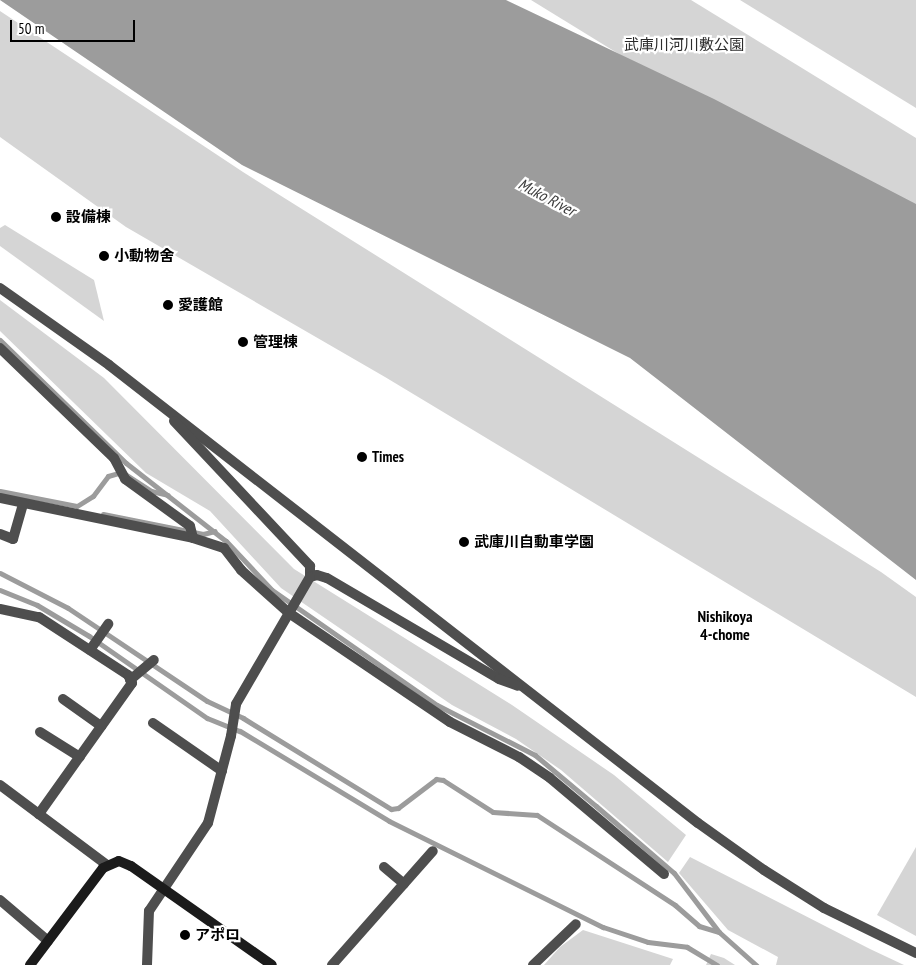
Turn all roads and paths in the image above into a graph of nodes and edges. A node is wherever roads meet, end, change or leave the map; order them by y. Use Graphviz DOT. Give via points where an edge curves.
graph roads {
  1 [pos="0,288"];
  2 [pos="0,348"];
  3 [pos="166,410"];
  4 [pos="0,498"];
  5 [pos="24,503"];
  6 [pos="192,533"];
  7 [pos="0,534"];
  8 [pos="310,577"];
  9 [pos="0,609"];
  10 [pos="289,612"];
  11 [pos="108,624"];
  12 [pos="91,648"];
  13 [pos="154,660"];
  14 [pos="130,680"];
  15 [pos="527,690"];
  16 [pos="63,700"];
  17 [pos="153,723"];
  18 [pos="101,726"];
  19 [pos="40,732"];
  20 [pos="80,757"];
  21 [pos="222,771"];
  22 [pos="0,785"];
  23 [pos="39,814"];
  24 [pos="433,851"];
  25 [pos="108,865"];
  26 [pos="384,867"];
  27 [pos="664,874"];
  28 [pos="404,884"];
  29 [pos="163,889"];
  30 [pos="0,900"];
  31 [pos="576,924"];
  32 [pos="48,941"];
  33 [pos="916,953"];
  34 [pos="30,965"];
  35 [pos="147,965"];
  36 [pos="272,965"];
  37 [pos="332,965"];
  38 [pos="533,965"];
  1 -- 3 [label="street"];
  2 -- 6 [label="street" via="100,445 122,472"];
  3 -- 8 [label="street" via="178,427 310,566"];
  3 -- 15 [label="street"];
  4 -- 5 [label="street"];
  5 -- 6 [label="street"];
  5 -- 7 [label="street" via="13,539"];
  6 -- 10 [label="street" via="224,548 241,570"];
  8 -- 10 [label="street"];
  8 -- 15 [label="street" via="317,574 327,578 499,679"];
  9 -- 12 [label="street" via="39,616"];
  10 -- 21 [label="street" via="236,704"];
  10 -- 27 [label="street" via="450,722 519,757 550,778"];
  11 -- 12 [label="street"];
  12 -- 14 [label="street"];
  13 -- 14 [label="street"];
  14 -- 18 [label="street" via="132,683"];
  15 -- 33 [label="street" via="764,870 824,908"];
  16 -- 18 [label="street"];
  17 -- 21 [label="street"];
  18 -- 20 [label="street"];
  19 -- 20 [label="street"];
  20 -- 23 [label="street"];
  21 -- 29 [label="street" via="208,823"];
  22 -- 23 [label="street"];
  23 -- 25 [label="street"];
  24 -- 28 [label="street"];
  25 -- 29 [label="street" via="124,863"];
  25 -- 32 [label="street"];
  26 -- 28 [label="street"];
  28 -- 37 [label="street"];
  29 -- 35 [label="street" via="148,911"];
  29 -- 36 [label="street"];
  30 -- 32 [label="street"];
  31 -- 38 [label="street"];
  32 -- 34 [label="street"];
}
